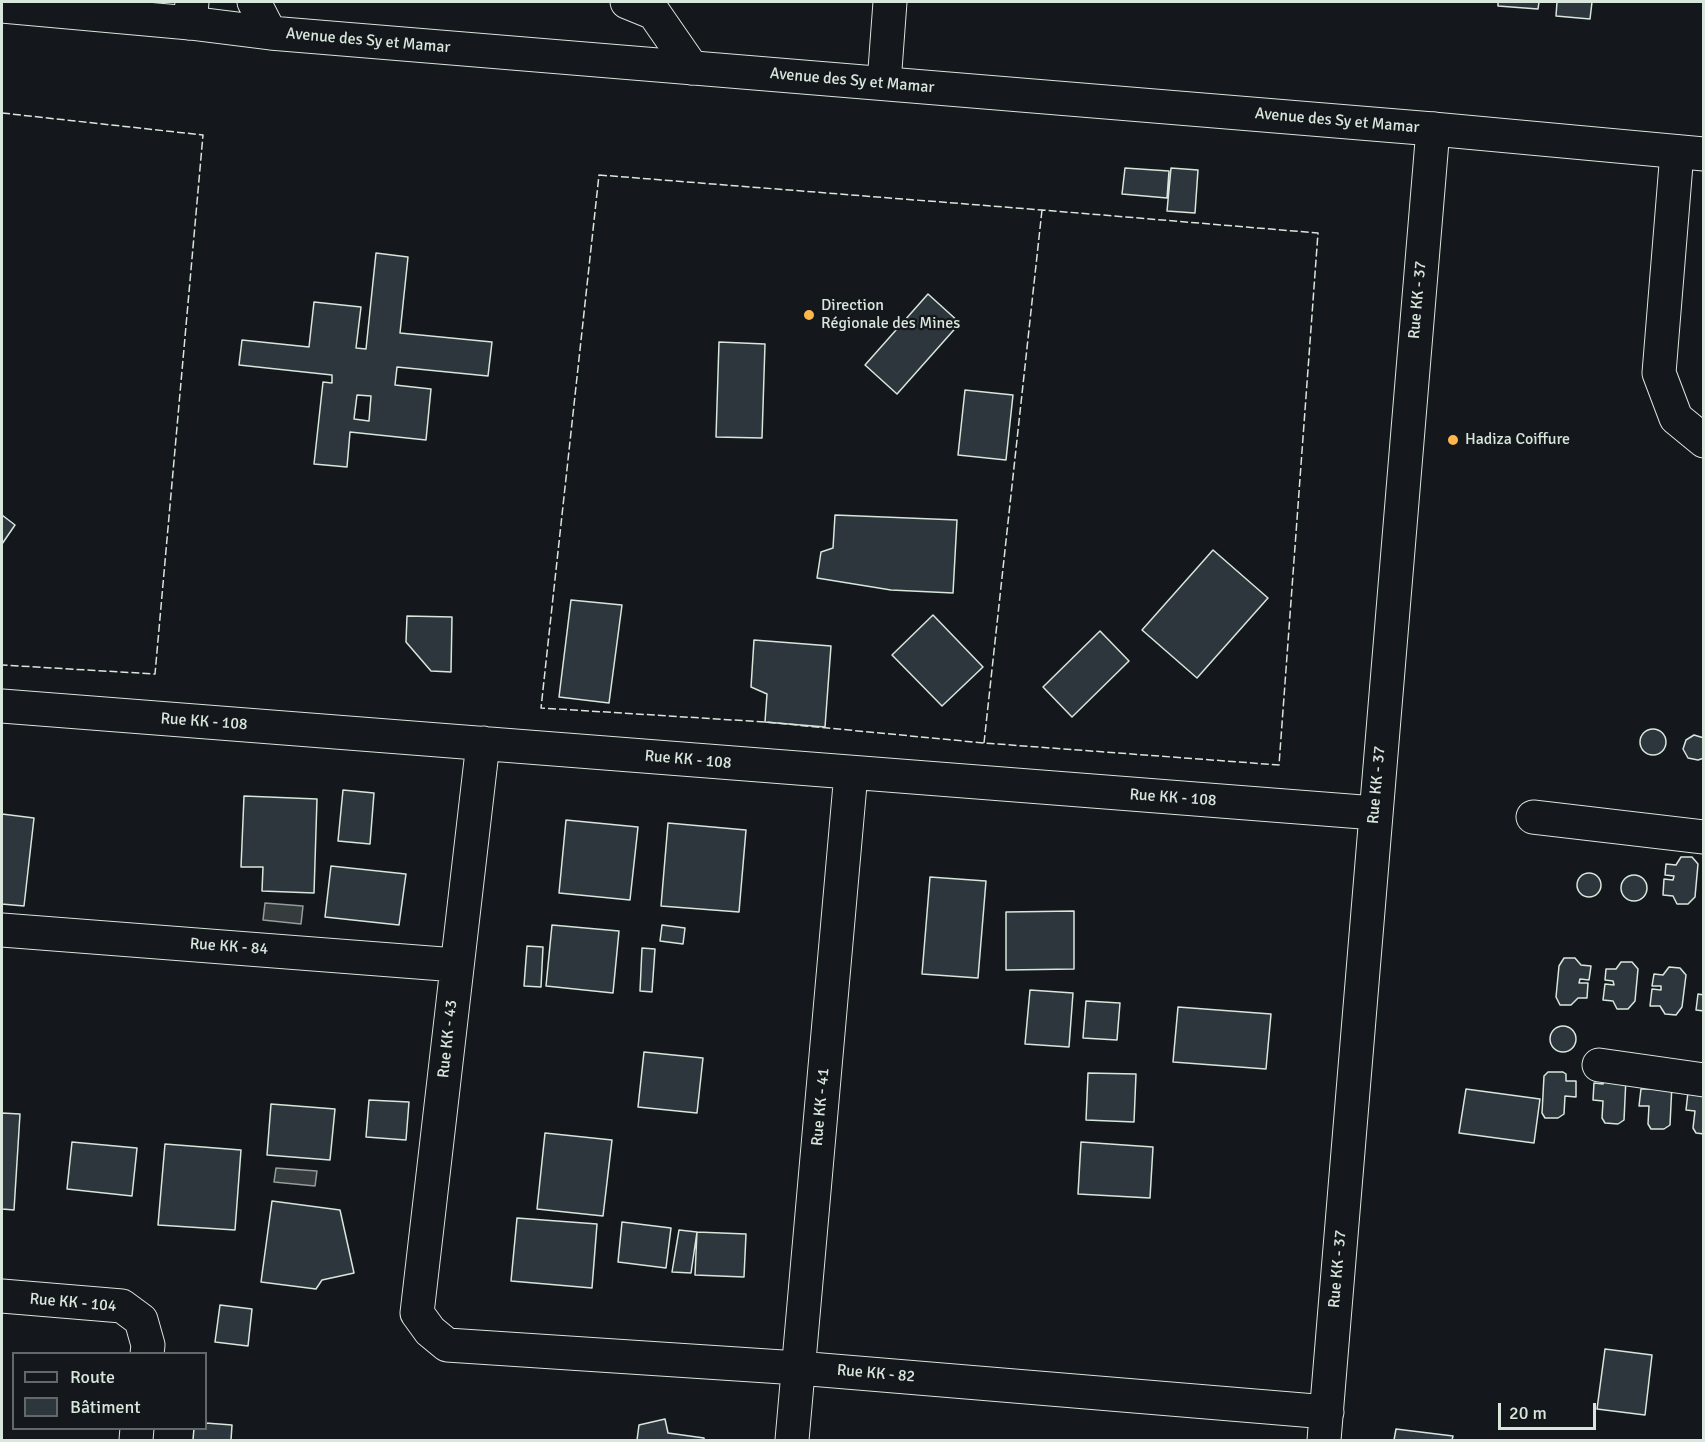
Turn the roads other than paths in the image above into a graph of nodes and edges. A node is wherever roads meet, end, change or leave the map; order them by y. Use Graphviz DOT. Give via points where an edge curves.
graph roads {
  1 [pos="254,2"];
  2 [pos="627,2"];
  3 [pos="890,2"];
  4 [pos="2,6"];
  5 [pos="86,7"];
  6 [pos="180,12"];
  7 [pos="270,33"];
  8 [pos="692,68"];
  9 [pos="884,84"];
  10 [pos="1433,129"];
  11 [pos="1690,153"];
  12 [pos="1704,441"];
  13 [pos="2,706"];
  14 [pos="483,743"];
  15 [pos="851,773"];
  16 [pos="1375,813"];
  17 [pos="1533,817"];
  18 [pos="1704,837"];
  19 [pos="2,930"];
  20 [pos="456,965"];
  21 [pos="1599,1065"];
  22 [pos="1704,1080"];
  23 [pos="2,1296"];
  24 [pos="430,1331"];
  25 [pos="147,1352"];
  26 [pos="798,1368"];
  27 [pos="1325,1426"];
  28 [pos="792,1440"];
  1 -- 7 [label="main road"];
  2 -- 8 [label="main road" via="654,13"];
  3 -- 9 [label="main road"];
  4 -- 5 [label="main road, Avenue des Sy et Mamar"];
  5 -- 6 [label="main road, Avenue des Sy et Mamar"];
  6 -- 7 [label="main road, Avenue des Sy et Mamar"];
  7 -- 8 [label="main road, Avenue des Sy et Mamar"];
  8 -- 9 [label="main road, Avenue des Sy et Mamar"];
  9 -- 10 [label="main road, Avenue des Sy et Mamar"];
  10 -- 11 [label="main road, Avenue des Sy et Mamar"];
  10 -- 16 [label="main road, Rue KK - 37"];
  11 -- 12 [label="main road" via="1659,373 1676,418"];
  13 -- 14 [label="main road, Rue KK - 108"];
  14 -- 15 [label="main road, Rue KK - 108"];
  14 -- 20 [label="main road, Rue KK - 43"];
  15 -- 16 [label="main road, Rue KK - 108"];
  15 -- 26 [label="main road, Rue KK - 41"];
  16 -- 27 [label="main road, Rue KK - 37"];
  17 -- 18 [label="main road"];
  19 -- 20 [label="main road, Rue KK - 84"];
  20 -- 24 [label="main road, Rue KK - 43" via="417,1313"];
  21 -- 22 [label="main road"];
  23 -- 25 [label="main road, Rue KK - 104" via="122,1306 141,1320"];
  24 -- 26 [label="main road, Rue KK - 82" via="447,1344"];
  26 -- 27 [label="main road, Rue KK - 82"];
  26 -- 28 [label="main road, Rue KK - 41"];
}
